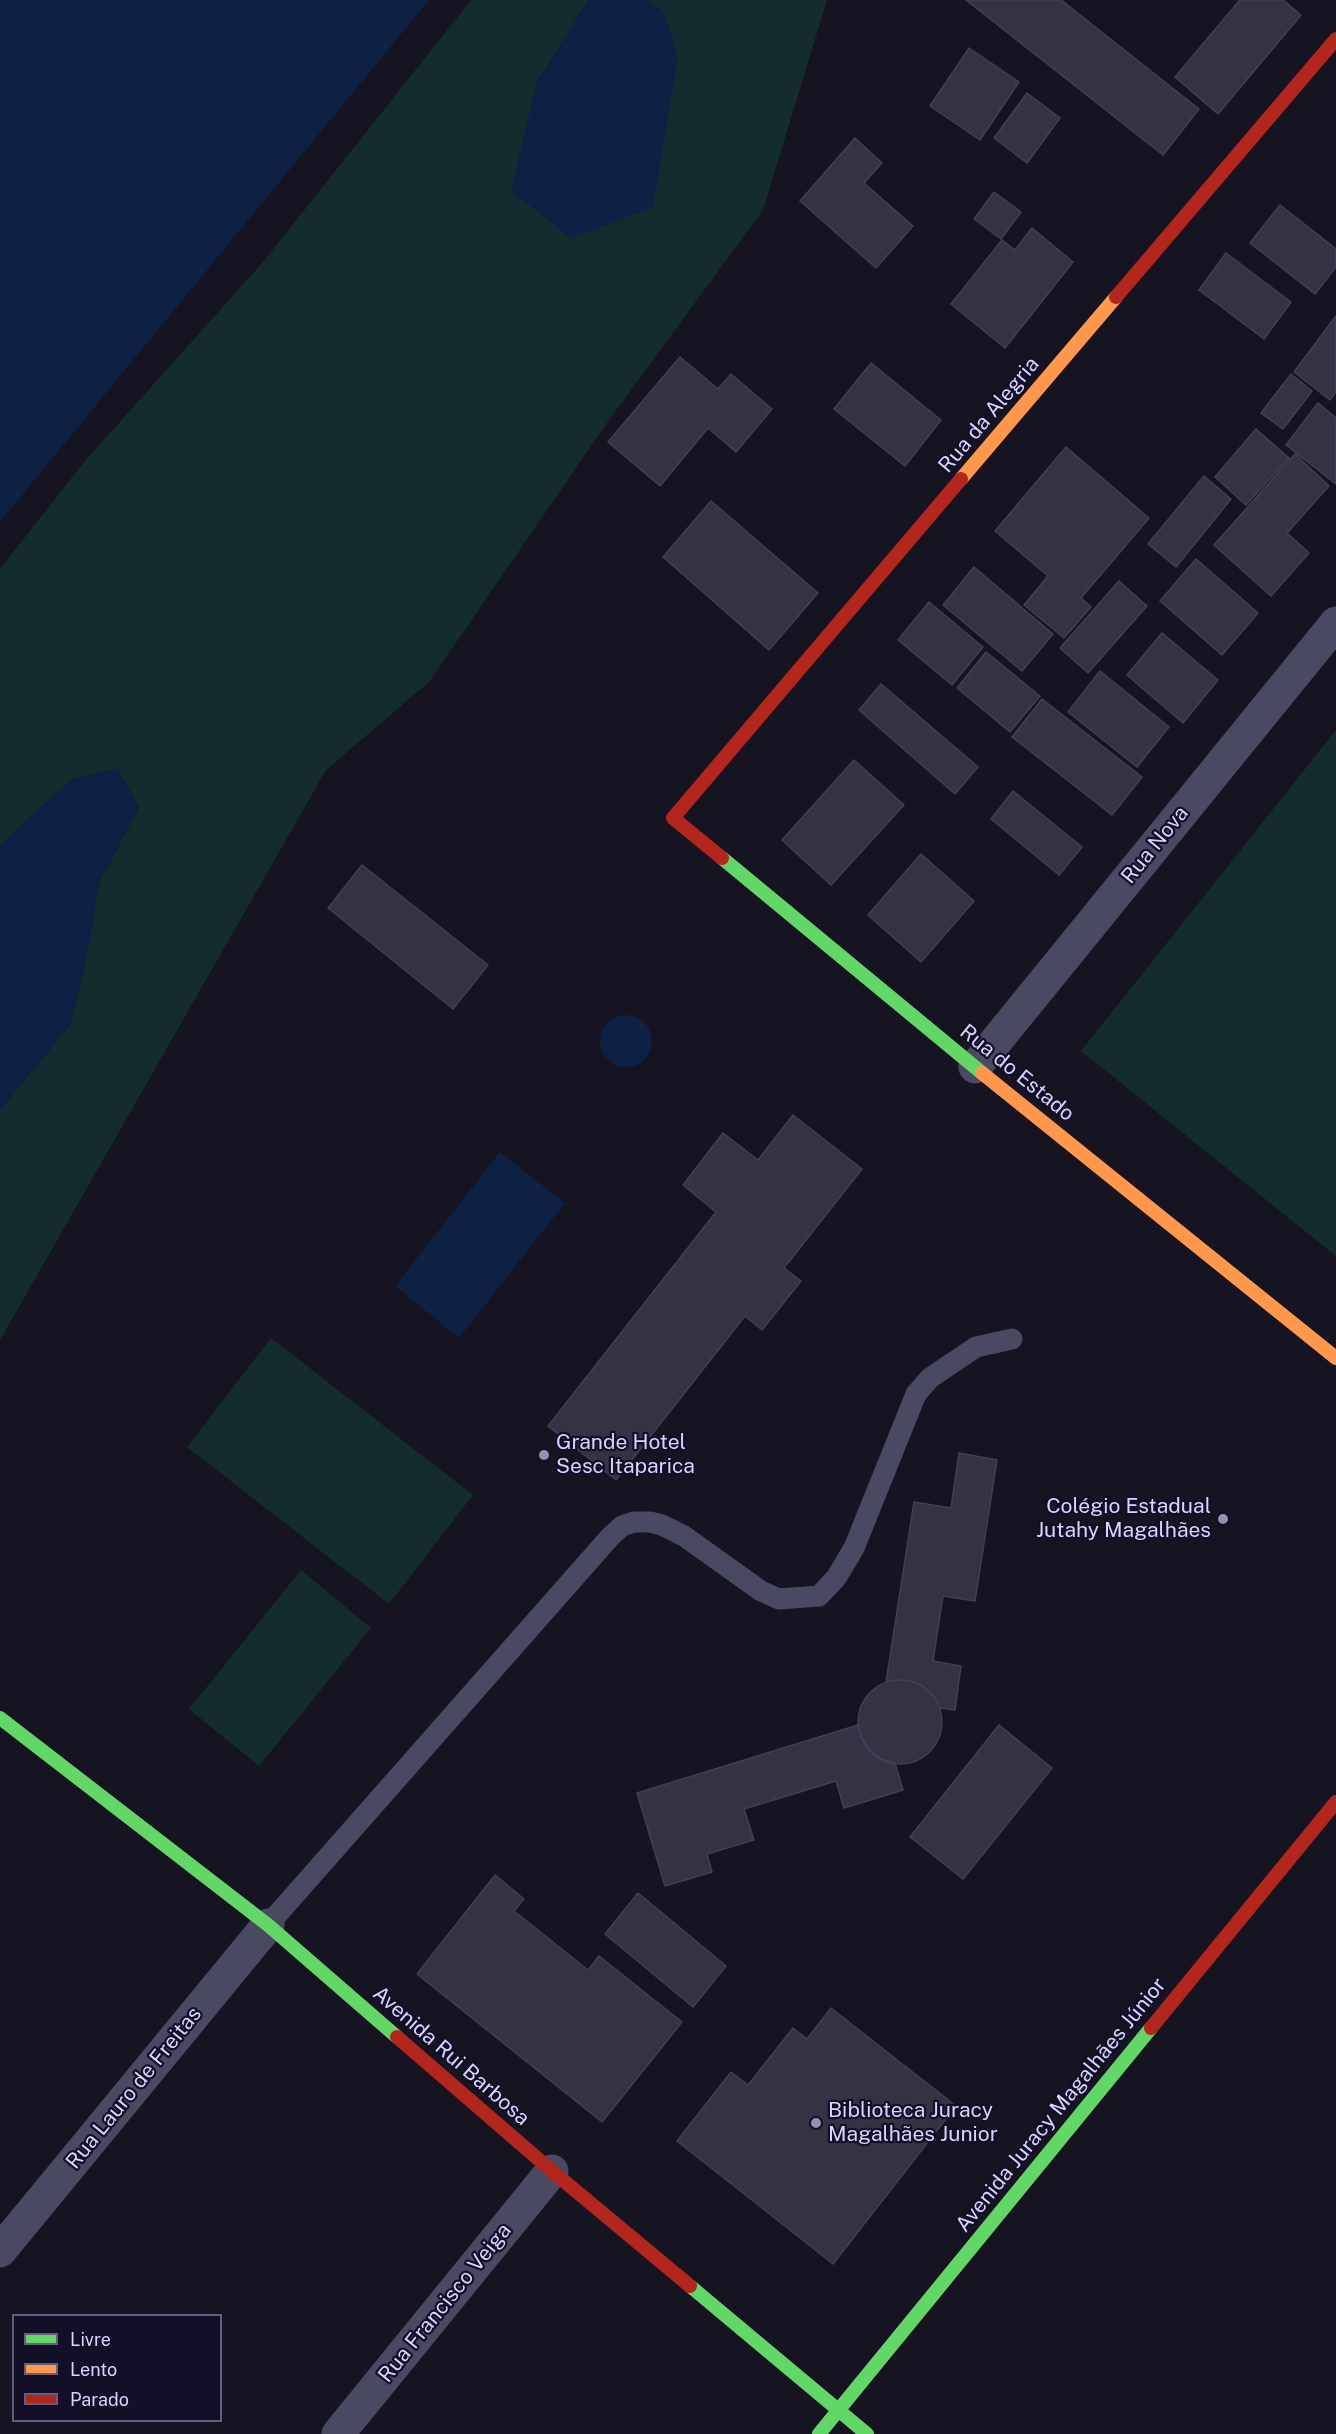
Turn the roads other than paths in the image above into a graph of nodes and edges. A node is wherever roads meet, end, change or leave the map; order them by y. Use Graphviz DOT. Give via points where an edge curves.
graph roads {
  1 [pos="1336,39"];
  2 [pos="1336,622"];
  3 [pos="673,818"];
  4 [pos="975,1067"];
  5 [pos="1012,1338"];
  6 [pos="1336,1358"];
  7 [pos="0,1718"];
  8 [pos="1336,1802"];
  9 [pos="268,1926"];
  10 [pos="552,2171"];
  11 [pos="0,2251"];
  12 [pos="837,2411"];
  13 [pos="338,2434"];
  14 [pos="819,2434"];
  15 [pos="867,2434"];
  1 -- 3 [label="street, Rua da Alegria"];
  2 -- 4 [label="street, Rua Nova"];
  3 -- 4 [label="street, Rua do Estado"];
  4 -- 6 [label="street, Rua do Estado"];
  5 -- 9 [label="lane" via="976,1347 930,1378 916,1394 854,1548 836,1578 819,1596 779,1599 662,1525 634,1522 622,1526"];
  7 -- 9 [label="street, Avenida Rui Barbosa"];
  8 -- 12 [label="street, Avenida Juracy Magalhães Júnior"];
  9 -- 10 [label="street, Avenida Rui Barbosa"];
  9 -- 11 [label="street, Rua Lauro de Freitas"];
  10 -- 12 [label="street, Avenida Rui Barbosa"];
  10 -- 13 [label="street, Rua Francisco Veiga"];
  12 -- 14 [label="street, Avenida Juracy Magalhães Júnior"];
  12 -- 15 [label="street, Avenida Rui Barbosa"];
}
